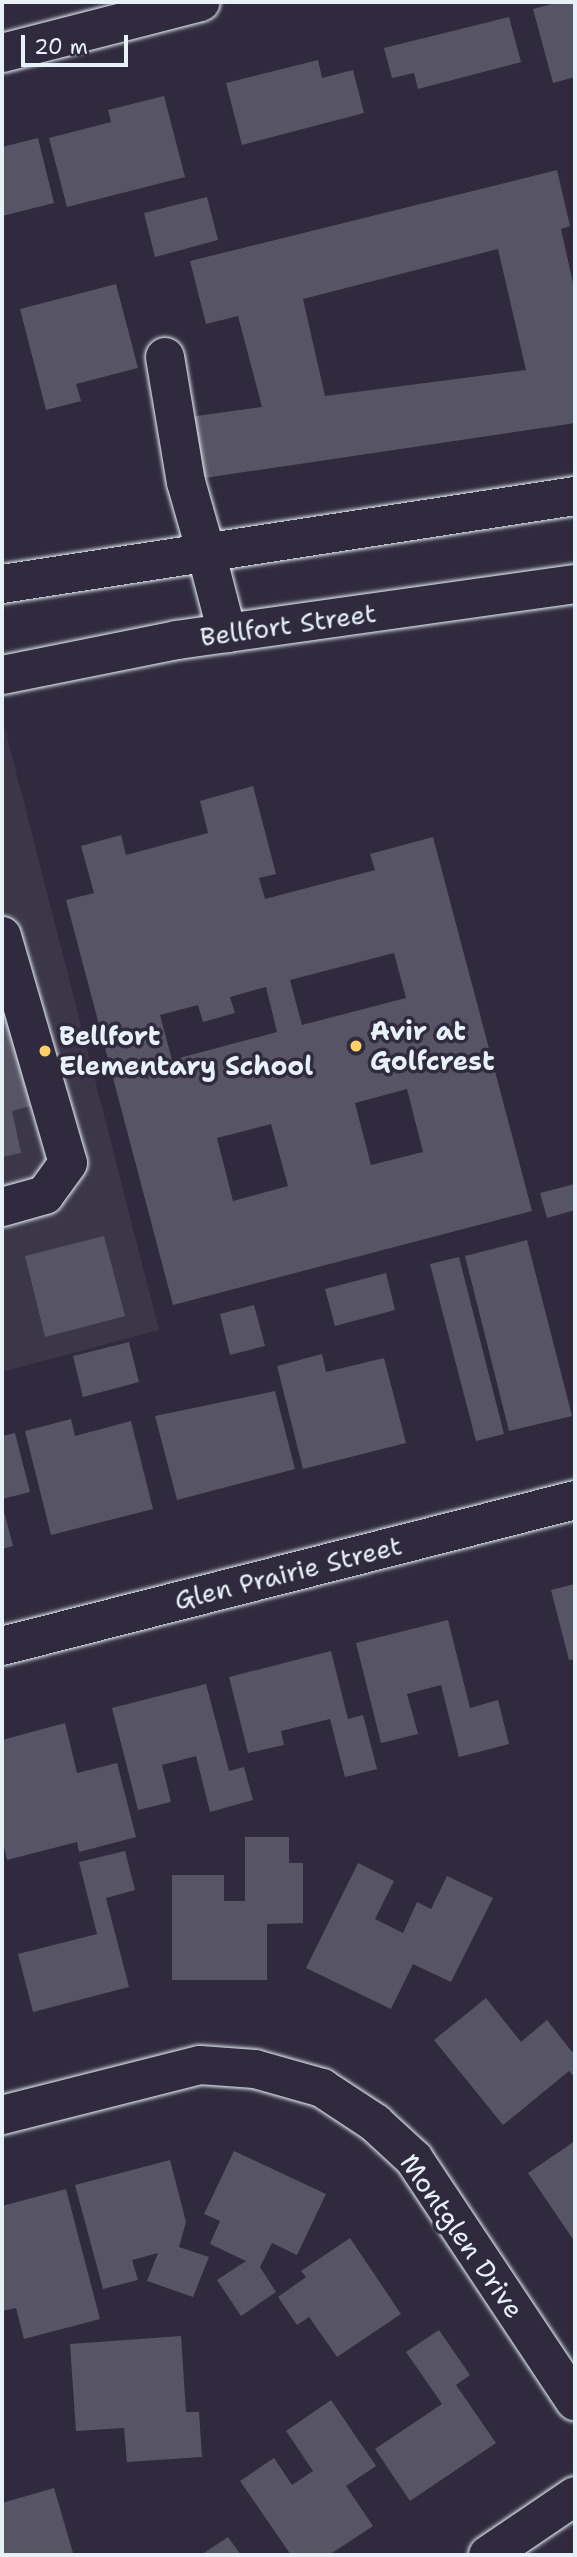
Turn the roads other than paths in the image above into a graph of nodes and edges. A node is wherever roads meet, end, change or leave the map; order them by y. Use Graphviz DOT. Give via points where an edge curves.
graph roads {
  1 [pos="201,2"];
  2 [pos="2,53"];
  3 [pos="165,357"];
  4 [pos="575,496"];
  5 [pos="206,552"];
  6 [pos="2,584"];
  7 [pos="575,584"];
  8 [pos="227,633"];
  9 [pos="2,675"];
  10 [pos="2,936"];
  11 [pos="2,1207"];
  12 [pos="575,1500"];
  13 [pos="2,1646"];
  14 [pos="2,2115"];
  15 [pos="575,2401"];
  16 [pos="575,2496"];
  17 [pos="488,2555"];
  1 -- 2 [label="street"];
  3 -- 5 [label="street" via="186,482"];
  4 -- 5 [label="street"];
  5 -- 6 [label="street"];
  5 -- 8 [label="street"];
  7 -- 8 [label="street, Bellfort Street"];
  8 -- 9 [label="street, Bellfort Street"];
  10 -- 11 [label="street" via="68,1163 45,1195"];
  12 -- 13 [label="street, Glen Prairie Street"];
  14 -- 15 [label="street, Montglen Drive" via="200,2065 255,2069 322,2088 375,2123 414,2159"];
  16 -- 17 [label="street"];
}
